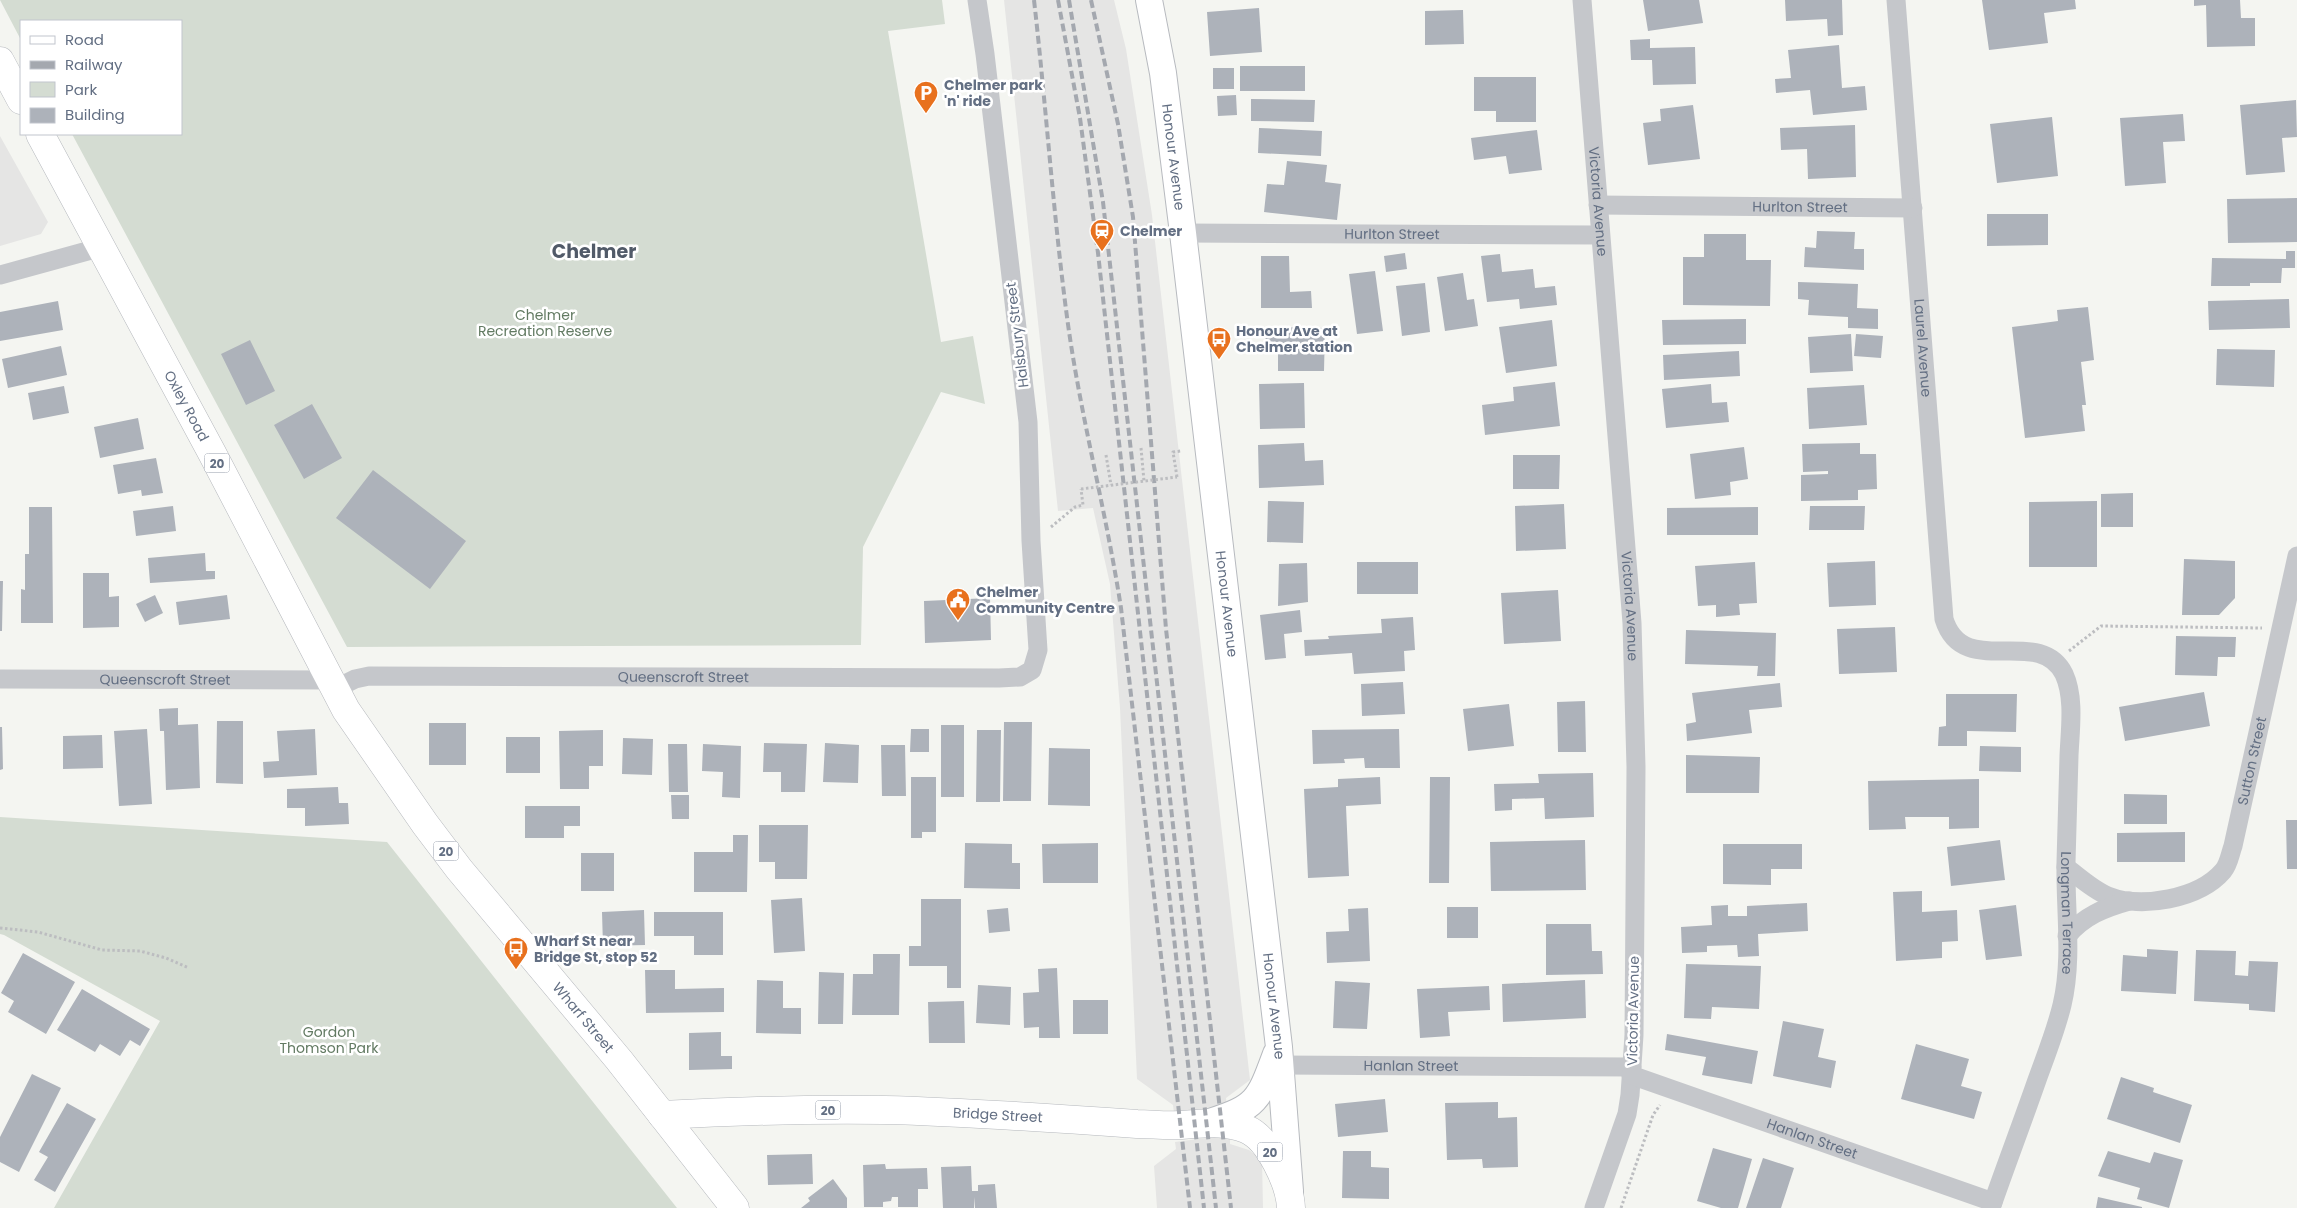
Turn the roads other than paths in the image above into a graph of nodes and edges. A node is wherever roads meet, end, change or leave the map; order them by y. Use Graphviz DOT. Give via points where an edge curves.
graph roads {
  1 [pos="977,0"];
  2 [pos="1148,0"];
  3 [pos="1582,0"];
  4 [pos="1896,0"];
  5 [pos="0,61"];
  6 [pos="20,98"];
  7 [pos="41,135"];
  8 [pos="1598,205"];
  9 [pos="1912,208"];
  10 [pos="1183,233"];
  11 [pos="1600,235"];
  12 [pos="102,247"];
  13 [pos="0,275"];
  14 [pos="2297,556"];
  15 [pos="2056,663"];
  16 [pos="1032,670"];
  17 [pos="0,679"];
  18 [pos="333,684"];
  19 [pos="2066,868"];
  20 [pos="2135,900"];
  21 [pos="2067,936"];
  22 [pos="1279,1056"];
  23 [pos="1632,1071"];
  24 [pos="662,1115"];
  25 [pos="1210,1122"];
  26 [pos="1290,1204"];
  27 [pos="1992,1205"];
  28 [pos="735,1208"];
  29 [pos="1594,1208"];
  1 -- 16 [label="street, Halsbury Street" via="1028,422 1038,650"];
  2 -- 10 [label="main road, Honour Avenue" via="1163,73"];
  3 -- 8 [label="street, Victoria Avenue"];
  4 -- 9 [label="street, Laurel Avenue"];
  5 -- 6 [label="main road"];
  7 -- 12 [label="main road, Oxley Road / 20"];
  8 -- 9 [label="street, Hurlton Street"];
  8 -- 11 [label="street, Victoria Avenue"];
  9 -- 15 [label="street, Laurel Avenue" via="1943,614 1949,631 1960,644 1980,651 2037,653"];
  10 -- 11 [label="street, Hurlton Street"];
  10 -- 22 [label="main road, Honour Avenue"];
  11 -- 23 [label="street, Victoria Avenue" via="1635,694"];
  12 -- 13 [label="street"];
  12 -- 18 [label="main road, Oxley Road / 20"];
  14 -- 20 [label="street, Sutton Street" via="2227,866 2214,879 2183,895 2166,900"];
  15 -- 19 [label="street, Longman Terrace" via="2067,682 2070,705"];
  16 -- 18 [label="street, Queenscroft Street" via="1020,677 999,678 369,676"];
  17 -- 18 [label="street, Queenscroft Street"];
  18 -- 24 [label="main road, Wharf Street / 20" via="369,745 453,861"];
  19 -- 20 [label="street, Sutton Street" via="2103,893 2118,899"];
  19 -- 21 [label="street, Longman Terrace"];
  20 -- 21 [label="street, Sutton Street" via="2099,911"];
  21 -- 27 [label="street, Longman Terrace" via="2062,1006"];
  22 -- 23 [label="street, Hanlan Street"];
  22 -- 25 [label="main road" via="1256,1100 1240,1111"];
  22 -- 26 [label="main road, Honour Avenue"];
  23 -- 27 [label="street, Hanlan Street"];
  23 -- 29 [label="street, Victoria Avenue" via="1627,1114"];
  24 -- 25 [label="main road, Bridge Street / 20" via="860,1110 957,1112 1162,1125"];
  24 -- 28 [label="main road, Wharf Street / 20"];
  25 -- 26 [label="main road, Bridge Street / 20" via="1239,1127 1260,1137 1270,1152"];
}
